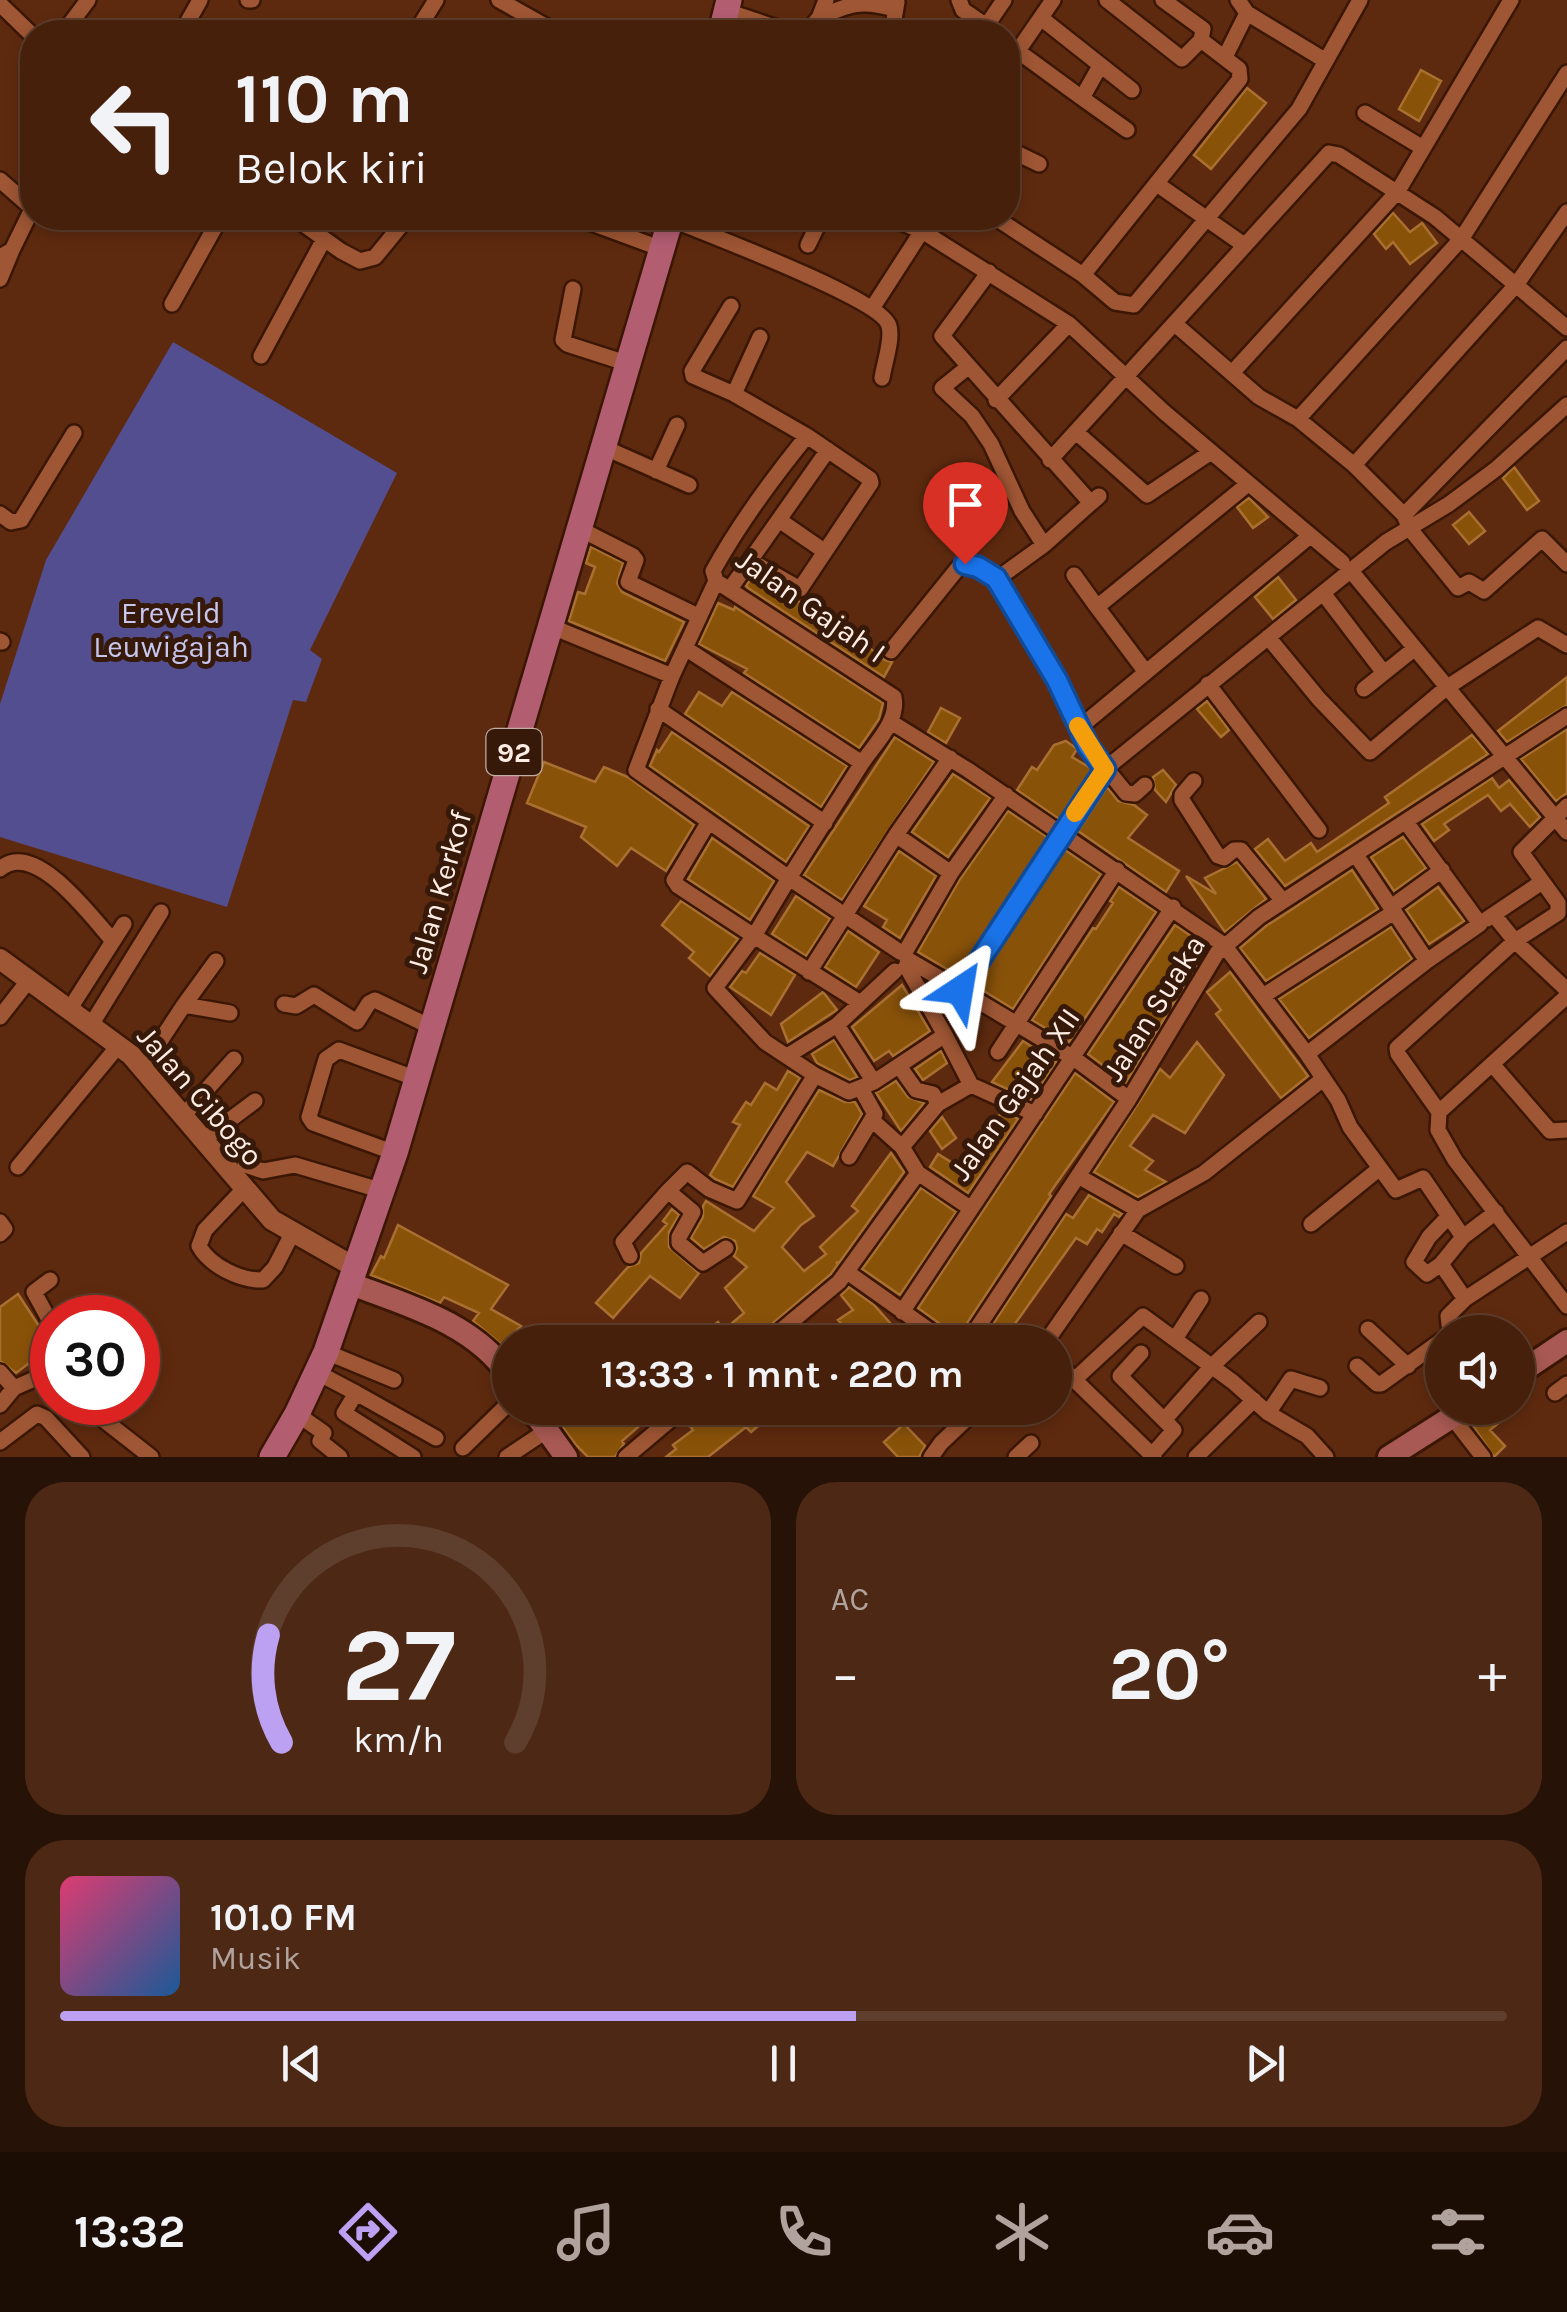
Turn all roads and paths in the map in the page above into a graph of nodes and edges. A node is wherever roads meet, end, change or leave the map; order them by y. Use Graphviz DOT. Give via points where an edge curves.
graph roads {
  1 [pos="499,0"];
  2 [pos="826,0"];
  3 [pos="960,0"];
  4 [pos="1053,0"];
  5 [pos="1106,0"];
  6 [pos="1163,0"];
  7 [pos="1360,0"];
  8 [pos="1511,0"];
  9 [pos="0,4"];
  10 [pos="896,5"];
  11 [pos="1243,6"];
  12 [pos="820,18"];
  13 [pos="1041,18"];
  14 [pos="535,20"];
  15 [pos="978,20"];
  16 [pos="20,23"];
  17 [pos="1020,40"];
  18 [pos="1200,40"];
  19 [pos="1020,56"];
  20 [pos="1225,57"];
  21 [pos="1326,61"];
  22 [pos="1100,66"];
  23 [pos="1567,73"];
  24 [pos="1132,90"];
  25 [pos="1082,98"];
  26 [pos="1365,113"];
  27 [pos="1127,130"];
  28 [pos="1423,148"];
  29 [pos="1020,155"];
  30 [pos="1039,164"];
  31 [pos="0,180"];
  32 [pos="1157,184"];
  33 [pos="1398,191"];
  34 [pos="20,198"];
  35 [pos="1567,212"];
  36 [pos="1204,217"];
  37 [pos="20,229"];
  38 [pos="213,230"];
  39 [pos="315,230"];
  40 [pos="396,230"];
  41 [pos="611,230"];
  42 [pos="668,230"];
  43 [pos="698,230"];
  44 [pos="815,230"];
  45 [pos="1014,230"];
  46 [pos="922,231"];
  47 [pos="1462,238"];
  48 [pos="324,240"];
  49 [pos="808,244"];
  50 [pos="1244,245"];
  51 [pos="662,249"];
  52 [pos="6,254"];
  53 [pos="989,272"];
  54 [pos="1083,275"];
  55 [pos="0,279"];
  56 [pos="1516,285"];
  57 [pos="573,289"];
  58 [pos="172,304"];
  59 [pos="730,306"];
  60 [pos="873,307"];
  61 [pos="1069,324"];
  62 [pos="1175,324"];
  63 [pos="1567,328"];
  64 [pos="760,337"];
  65 [pos="1567,348"];
  66 [pos="261,356"];
  67 [pos="628,364"];
  68 [pos="968,367"];
  69 [pos="1232,373"];
  70 [pos="1124,376"];
  71 [pos="882,378"];
  72 [pos="734,394"];
  73 [pos="996,400"];
  74 [pos="1565,412"];
  75 [pos="1298,419"];
  76 [pos="677,425"];
  77 [pos="1076,432"];
  78 [pos="74,433"];
  79 [pos="807,436"];
  80 [pos="603,448"];
  81 [pos="828,450"];
  82 [pos="1211,452"];
  83 [pos="1050,460"];
  84 [pos="1354,465"];
  85 [pos="656,471"];
  86 [pos="1248,484"];
  87 [pos="689,485"];
  88 [pos="0,514"];
  89 [pos="780,520"];
  90 [pos="1407,522"];
  91 [pos="578,528"];
  92 [pos="1310,536"];
  93 [pos="1044,545"];
  94 [pos="824,551"];
  95 [pos="751,560"];
  96 [pos="1567,564"];
  97 [pos="1347,566"];
  98 [pos="1074,575"];
  99 [pos="996,578"];
  100 [pos="723,586"];
  101 [pos="1322,593"];
  102 [pos="1097,607"];
  103 [pos="698,616"];
  104 [pos="550,626"];
  105 [pos="1268,637"];
  106 [pos="1567,645"];
  107 [pos="685,648"];
  108 [pos="1414,649"];
  109 [pos="891,651"];
  110 [pos="1145,671"];
  111 [pos="1384,673"];
  112 [pos="672,676"];
  113 [pos="1208,684"];
  114 [pos="1446,688"];
  115 [pos="1364,690"];
  116 [pos="658,710"];
  117 [pos="1567,716"];
  118 [pos="891,722"];
  119 [pos="1079,728"];
  120 [pos="1504,754"];
  121 [pos="950,758"];
  122 [pos="862,764"];
  123 [pos="1105,769"];
  124 [pos="1194,781"];
  125 [pos="1145,785"];
  126 [pos="1006,796"];
  127 [pos="1561,812"];
  128 [pos="1406,822"];
  129 [pos="708,823"];
  130 [pos="824,823"];
  131 [pos="1319,830"];
  132 [pos="1567,832"];
  133 [pos="896,834"];
  134 [pos="1061,834"];
  135 [pos="1356,855"];
  136 [pos="0,869"];
  137 [pos="1117,870"];
  138 [pos="1442,870"];
  139 [pos="951,873"];
  140 [pos="788,878"];
  141 [pos="1542,882"];
  142 [pos="1284,902"];
  143 [pos="1173,907"];
  144 [pos="1392,910"];
  145 [pos="161,912"];
  146 [pos="844,914"];
  147 [pos="1487,919"];
  148 [pos="124,924"];
  149 [pos="754,936"];
  150 [pos="113,941"];
  151 [pos="1515,941"];
  152 [pos="1224,945"];
  153 [pos="0,959"];
  154 [pos="1426,960"];
  155 [pos="216,961"];
  156 [pos="902,961"];
  157 [pos="809,972"];
  158 [pos="29,980"];
  159 [pos="960,990"];
  160 [pos="1567,993"];
  161 [pos="1263,996"];
  162 [pos="859,1002"];
  163 [pos="284,1004"];
  164 [pos="184,1005"];
  165 [pos="70,1010"];
  166 [pos="230,1012"];
  167 [pos="0,1017"];
  168 [pos="836,1024"];
  169 [pos="1020,1024"];
  170 [pos="90,1026"];
  171 [pos="433,1028"];
  172 [pos="945,1034"];
  173 [pos="119,1045"];
  174 [pos="998,1052"];
  175 [pos="1306,1054"];
  176 [pos="787,1056"];
  177 [pos="234,1058"];
  178 [pos="1074,1058"];
  179 [pos="1492,1064"];
  180 [pos="898,1066"];
  181 [pos="143,1067"];
  182 [pos="815,1075"];
  183 [pos="417,1079"];
  184 [pos="1323,1079"];
  185 [pos="971,1085"];
  186 [pos="868,1086"];
  187 [pos="1129,1099"];
  188 [pos="254,1101"];
  189 [pos="938,1104"];
  190 [pos="1438,1112"];
  191 [pos="1036,1114"];
  192 [pos="183,1116"];
  193 [pos="872,1120"];
  194 [pos="1567,1130"];
  195 [pos="203,1140"];
  196 [pos="902,1147"];
  197 [pos="395,1153"];
  198 [pos="849,1157"];
  199 [pos="245,1165"];
  200 [pos="18,1167"];
  201 [pos="1380,1168"];
  202 [pos="918,1173"];
  203 [pos="1078,1176"];
  204 [pos="709,1189"];
  205 [pos="243,1190"];
  206 [pos="383,1191"];
  207 [pos="668,1191"];
  208 [pos="970,1208"];
  209 [pos="1138,1210"];
  210 [pos="693,1212"];
  211 [pos="1496,1212"];
  212 [pos="1449,1216"];
  213 [pos="0,1222"];
  214 [pos="1312,1224"];
  215 [pos="1567,1232"];
  216 [pos="0,1234"];
  217 [pos="292,1234"];
  218 [pos="1121,1234"];
  219 [pos="1463,1236"];
  220 [pos="726,1248"];
  221 [pos="630,1256"];
  222 [pos="1530,1256"];
  223 [pos="1441,1264"];
  224 [pos="1176,1266"];
  225 [pos="848,1272"];
  226 [pos="354,1276"];
  227 [pos="50,1280"];
  228 [pos="36,1295"];
  229 [pos="1202,1299"];
  230 [pos="1465,1300"];
  231 [pos="1567,1306"];
  232 [pos="902,1312"];
  233 [pos="1449,1315"];
  234 [pos="1259,1322"];
  235 [pos="789,1325"];
  236 [pos="921,1325"];
  237 [pos="979,1325"];
  238 [pos="1058,1325"];
  239 [pos="1368,1329"];
  240 [pos="1175,1339"];
  241 [pos="1567,1340"];
  242 [pos="492,1352"];
  243 [pos="1141,1353"];
  244 [pos="1425,1353"];
  245 [pos="1099,1356"];
  246 [pos="322,1362"];
  247 [pos="1535,1362"];
  248 [pos="1212,1366"];
  249 [pos="1357,1366"];
  250 [pos="1408,1366"];
  251 [pos="0,1372"];
  252 [pos="1120,1376"];
  253 [pos="394,1380"];
  254 [pos="1074,1380"];
  255 [pos="30,1381"];
  256 [pos="14,1388"];
  257 [pos="1320,1388"];
  258 [pos="356,1393"];
  259 [pos="1254,1400"];
  260 [pos="0,1405"];
  261 [pos="1268,1413"];
  262 [pos="297,1414"];
  263 [pos="492,1419"];
  264 [pos="1165,1419"];
  265 [pos="110,1425"];
  266 [pos="537,1425"];
  267 [pos="548,1425"];
  268 [pos="664,1425"];
  269 [pos="960,1425"];
  270 [pos="1439,1425"];
  271 [pos="1464,1425"];
  272 [pos="436,1438"];
  273 [pos="0,1442"];
  274 [pos="1031,1443"];
  275 [pos="462,1448"];
  276 [pos="1476,1454"];
  277 [pos="1153,1456"];
  278 [pos="82,1457"];
  279 [pos="151,1457"];
  280 [pos="272,1457"];
  281 [pos="340,1457"];
  282 [pos="413,1457"];
  283 [pos="507,1457"];
  284 [pos="566,1457"];
  285 [pos="626,1457"];
  286 [pos="932,1457"];
  287 [pos="1016,1457"];
  288 [pos="1196,1457"];
  289 [pos="1326,1457"];
  290 [pos="1389,1457"];
  1 -- 14 [label="street"];
  2 -- 12 [label="street"];
  3 -- 15 [label="street"];
  4 -- 13 [label="street"];
  5 -- 18 [label="street" via="1180,59"];
  6 -- 18 [label="street" via="1201,26"];
  7 -- 21 [label="street"];
  8 -- 28 [label="street"];
  9 -- 16 [label="street"];
  10 -- 12 [label="street" via="859,2"];
  11 -- 20 [label="street"];
  11 -- 21 [label="street"];
  13 -- 17 [label="street"];
  13 -- 22 [label="street"];
  18 -- 20 [label="street"];
  19 -- 25 [label="street"];
  20 -- 32 [label="street" via="1240,79"];
  21 -- 36 [label="street" via="1300,109"];
  22 -- 24 [label="street"];
  22 -- 25 [label="street"];
  23 -- 47 [label="street"];
  25 -- 27 [label="street"];
  26 -- 28 [label="street"];
  28 -- 33 [label="street"];
  29 -- 30 [label="street"];
  31 -- 34 [label="street"];
  32 -- 36 [label="street"];
  32 -- 54 [label="street"];
  33 -- 47 [label="street"];
  33 -- 50 [label="street" via="1329,153"];
  33 -- 69 [label="street"];
  35 -- 56 [label="street"];
  36 -- 50 [label="street"];
  36 -- 54 [label="street" via="1134,304 1115,302"];
  37 -- 52 [label="street"];
  38 -- 58 [label="street"];
  39 -- 48 [label="street"];
  40 -- 48 [label="street" via="370,260 353,259"];
  41 -- 51 [label="street"];
  42 -- 51 [label="main road, Jalan Kerkof / 92"];
  43 -- 60 [label="street"];
  44 -- 49 [label="street"];
  45 -- 54 [label="street"];
  46 -- 53 [label="street"];
  46 -- 60 [label="street"];
  47 -- 56 [label="street"];
  47 -- 75 [label="street"];
  48 -- 66 [label="street"];
  50 -- 62 [label="street"];
  51 -- 67 [label="main road, Jalan Kerkof / 92"];
  52 -- 55 [label="street"];
  53 -- 61 [label="street"];
  53 -- 68 [label="street" via="942,336"];
  56 -- 63 [label="street"];
  56 -- 84 [label="street"];
  57 -- 67 [label="street" via="563,340"];
  59 -- 72 [label="street" via="692,372"];
  60 -- 71 [label="street" via="890,327"];
  61 -- 70 [label="street"];
  61 -- 73 [label="street"];
  62 -- 69 [label="street"];
  62 -- 70 [label="street"];
  64 -- 72 [label="street"];
  65 -- 90 [label="street"];
  67 -- 80 [label="main road, Jalan Kerkof / 92"];
  68 -- 73 [label="street"];
  68 -- 93 [label="street" via="942,388 991,444"];
  69 -- 75 [label="street"];
  70 -- 77 [label="street"];
  70 -- 82 [label="street"];
  72 -- 79 [label="street"];
  73 -- 83 [label="street"];
  74 -- 90 [label="street" via="1496,469"];
  75 -- 84 [label="street"];
  76 -- 85 [label="street"];
  77 -- 82 [label="street" via="1147,495"];
  77 -- 83 [label="street"];
  78 -- 88 [label="street" via="20,520"];
  79 -- 81 [label="street"];
  79 -- 100 [label="street, Jalan Gajah I" via="729,541 713,571"];
  80 -- 85 [label="street"];
  80 -- 91 [label="main road, Jalan Kerkof / 92"];
  81 -- 89 [label="street"];
  81 -- 94 [label="street" via="871,483"];
  82 -- 86 [label="street"];
  83 -- 93 [label="street" via="1095,500"];
  84 -- 90 [label="street"];
  85 -- 87 [label="street"];
  86 -- 92 [label="street"];
  86 -- 102 [label="street"];
  89 -- 94 [label="street"];
  89 -- 95 [label="street"];
  90 -- 96 [label="street" via="1458,588 1469,582 1484,591 1542,539"];
  90 -- 97 [label="street"];
  91 -- 103 [label="street" via="633,556 628,582"];
  91 -- 104 [label="main road, Jalan Kerkof / 92"];
  92 -- 97 [label="street"];
  92 -- 110 [label="street"];
  93 -- 99 [label="street"];
  94 -- 95 [label="street" via="796,590"];
  95 -- 100 [label="street"];
  97 -- 101 [label="street"];
  97 -- 108 [label="street"];
  98 -- 102 [label="street"];
  99 -- 109 [label="street" via="972,564 958,568"];
  99 -- 119 [label="street"];
  100 -- 103 [label="street"];
  100 -- 118 [label="street, Jalan Gajah I" via="894,697"];
  101 -- 105 [label="street"];
  101 -- 111 [label="street"];
  102 -- 110 [label="street"];
  103 -- 107 [label="street"];
  104 -- 112 [label="street"];
  104 -- 171 [label="main road, Jalan Kerkof / 92"];
  105 -- 113 [label="street"];
  105 -- 114 [label="street" via="1370,752"];
  106 -- 114 [label="street" via="1539,627"];
  107 -- 112 [label="street"];
  107 -- 122 [label="street"];
  108 -- 111 [label="street"];
  108 -- 114 [label="street"];
  110 -- 119 [label="street"];
  111 -- 115 [label="street"];
  112 -- 116 [label="street"];
  113 -- 123 [label="street"];
  113 -- 131 [label="street"];
  114 -- 120 [label="street"];
  116 -- 129 [label="street" via="636,770"];
  116 -- 130 [label="street"];
  117 -- 120 [label="street, Jalan Suaka"];
  118 -- 121 [label="street"];
  118 -- 122 [label="street"];
  119 -- 123 [label="street"];
  120 -- 127 [label="street"];
  120 -- 128 [label="street, Jalan Suaka"];
  121 -- 126 [label="street"];
  121 -- 133 [label="street"];
  122 -- 130 [label="street"];
  123 -- 125 [label="street" via="1130,795"];
  123 -- 134 [label="street"];
  124 -- 142 [label="street" via="1182,800 1218,856 1241,850"];
  126 -- 134 [label="street"];
  126 -- 139 [label="street"];
  127 -- 132 [label="street"];
  127 -- 141 [label="street" via="1522,852"];
  128 -- 135 [label="street, Jalan Suaka"];
  128 -- 138 [label="street"];
  129 -- 140 [label="street"];
  129 -- 149 [label="street" via="674,880"];
  130 -- 140 [label="street"];
  133 -- 139 [label="street"];
  133 -- 146 [label="street"];
  134 -- 137 [label="street"];
  134 -- 159 [label="street"];
  135 -- 142 [label="street, Jalan Suaka"];
  135 -- 144 [label="street"];
  136 -- 150 [label="street" via="17,861 62,882"];
  137 -- 143 [label="street"];
  137 -- 169 [label="street"];
  138 -- 144 [label="street"];
  138 -- 147 [label="street"];
  139 -- 156 [label="street"];
  140 -- 146 [label="street"];
  140 -- 149 [label="street"];
  141 -- 147 [label="street"];
  141 -- 151 [label="street" via="1559,911"];
  142 -- 152 [label="street, Jalan Suaka"];
  143 -- 152 [label="street"];
  143 -- 178 [label="street, Jalan Gajah XII"];
  144 -- 154 [label="street"];
  144 -- 161 [label="street"];
  145 -- 170 [label="street"];
  146 -- 156 [label="street"];
  146 -- 157 [label="street"];
  147 -- 151 [label="street"];
  147 -- 154 [label="street"];
  148 -- 150 [label="street"];
  149 -- 157 [label="street"];
  149 -- 176 [label="street" via="715,988 764,1042"];
  150 -- 165 [label="street"];
  151 -- 160 [label="street"];
  151 -- 190 [label="street" via="1397,1048"];
  152 -- 161 [label="street"];
  152 -- 187 [label="street, Jalan Suaka"];
  153 -- 158 [label="street, Jalan Cibogo"];
  154 -- 175 [label="street"];
  155 -- 164 [label="street"];
  156 -- 159 [label="street"];
  156 -- 162 [label="street"];
  156 -- 172 [label="street"];
  157 -- 162 [label="street"];
  158 -- 165 [label="street, Jalan Cibogo"];
  158 -- 167 [label="street"];
  159 -- 169 [label="street"];
  160 -- 179 [label="street"];
  161 -- 175 [label="street"];
  162 -- 168 [label="street"];
  163 -- 171 [label="street" via="296,1006 314,996 357,1022 375,1000"];
  164 -- 166 [label="street"];
  164 -- 181 [label="street"];
  165 -- 170 [label="street, Jalan Cibogo"];
  168 -- 176 [label="street"];
  168 -- 186 [label="street"];
  169 -- 174 [label="street"];
  169 -- 178 [label="street"];
  170 -- 173 [label="street, Jalan Cibogo"];
  171 -- 183 [label="main road, Jalan Kerkof / 92"];
  172 -- 180 [label="street"];
  172 -- 185 [label="street"];
  173 -- 181 [label="street, Jalan Cibogo"];
  173 -- 200 [label="street"];
  175 -- 184 [label="street"];
  176 -- 182 [label="street"];
  177 -- 192 [label="street"];
  178 -- 187 [label="street"];
  178 -- 191 [label="street, Jalan Gajah XII"];
  179 -- 190 [label="street"];
  179 -- 194 [label="street" via="1550,1131"];
  180 -- 186 [label="street"];
  180 -- 189 [label="street" via="916,1090"];
  181 -- 192 [label="street, Jalan Cibogo"];
  182 -- 186 [label="street" via="846,1091"];
  182 -- 204 [label="street" via="739,1198"];
  183 -- 197 [label="main road, Jalan Kerkof / 92"];
  183 -- 197 [label="street" via="335,1051 326,1059 313,1102 312,1123"];
  184 -- 201 [label="street"];
  184 -- 209 [label="street" via="1204,1174"];
  185 -- 189 [label="street"];
  185 -- 191 [label="street"];
  186 -- 193 [label="street"];
  187 -- 203 [label="street, Jalan Suaka"];
  188 -- 195 [label="street"];
  189 -- 196 [label="street"];
  190 -- 211 [label="street" via="1438,1130 1455,1160"];
  191 -- 208 [label="street, Jalan Gajah XII"];
  192 -- 195 [label="street, Jalan Cibogo"];
  193 -- 196 [label="street"];
  193 -- 198 [label="street"];
  195 -- 205 [label="street, Jalan Cibogo"];
  196 -- 202 [label="street"];
  197 -- 206 [label="main road, Jalan Kerkof / 92"];
  199 -- 206 [label="street" via="263,1172 294,1165"];
  201 -- 212 [label="street" via="1398,1191 1423,1178"];
  201 -- 214 [label="street"];
  202 -- 208 [label="street"];
  202 -- 225 [label="street"];
  203 -- 209 [label="street"];
  203 -- 237 [label="street, Jalan Suaka"];
  204 -- 207 [label="street" via="688,1172"];
  204 -- 210 [label="street"];
  205 -- 217 [label="street, Jalan Cibogo"];
  205 -- 217 [label="street" via="205,1230 199,1246 204,1255 238,1276 263,1280"];
  206 -- 226 [label="main road, Jalan Kerkof / 92"];
  207 -- 210 [label="street"];
  207 -- 221 [label="street" via="623,1242"];
  208 -- 232 [label="street, Jalan Gajah XII"];
  209 -- 218 [label="street"];
  210 -- 220 [label="street" via="680,1243 703,1263"];
  211 -- 219 [label="street"];
  211 -- 222 [label="street"];
  212 -- 219 [label="street"];
  212 -- 223 [label="street" via="1414,1262 1427,1274"];
  213 -- 216 [label="street"];
  215 -- 222 [label="street"];
  217 -- 226 [label="street, Jalan Cibogo"];
  218 -- 224 [label="street"];
  218 -- 238 [label="street"];
  219 -- 223 [label="street"];
  222 -- 230 [label="street"];
  222 -- 231 [label="street"];
  223 -- 230 [label="street"];
  225 -- 232 [label="street"];
  225 -- 235 [label="street"];
  226 -- 242 [label="main road"];
  226 -- 246 [label="main road, Jalan Kerkof / 92"];
  227 -- 228 [label="street"];
  229 -- 240 [label="street"];
  230 -- 233 [label="street"];
  232 -- 236 [label="street"];
  234 -- 248 [label="street"];
  239 -- 250 [label="street"];
  240 -- 245 [label="street" via="1141,1316"];
  240 -- 248 [label="street"];
  241 -- 247 [label="main road"];
  243 -- 252 [label="street"];
  244 -- 250 [label="street"];
  245 -- 252 [label="street"];
  245 -- 254 [label="street"];
  246 -- 253 [label="street"];
  246 -- 258 [label="street"];
  246 -- 262 [label="main road, Jalan Kerkof / 92"];
  248 -- 259 [label="street"];
  248 -- 264 [label="street"];
  249 -- 250 [label="street" via="1379,1385"];
  251 -- 256 [label="street"];
  252 -- 264 [label="street"];
  254 -- 277 [label="street"];
  255 -- 256 [label="street"];
  256 -- 260 [label="street"];
  257 -- 261 [label="street" via="1291,1379"];
  258 -- 272 [label="street"];
  258 -- 282 [label="street" via="344,1413"];
  259 -- 261 [label="street"];
  259 -- 288 [label="street"];
  261 -- 289 [label="street" via="1307,1436"];
  262 -- 280 [label="main road, Jalan Kerkof / 92"];
  262 -- 281 [label="street" via="324,1433 320,1441"];
  263 -- 275 [label="street"];
  264 -- 277 [label="street" via="1174,1430"];
  265 -- 279 [label="street"];
  266 -- 283 [label="street"];
  267 -- 284 [label="main road"];
  268 -- 285 [label="street"];
  269 -- 286 [label="street"];
  270 -- 290 [label="main road"];
  271 -- 276 [label="street"];
  273 -- 278 [label="street" via="37,1414"];
  274 -- 287 [label="street"];
}
